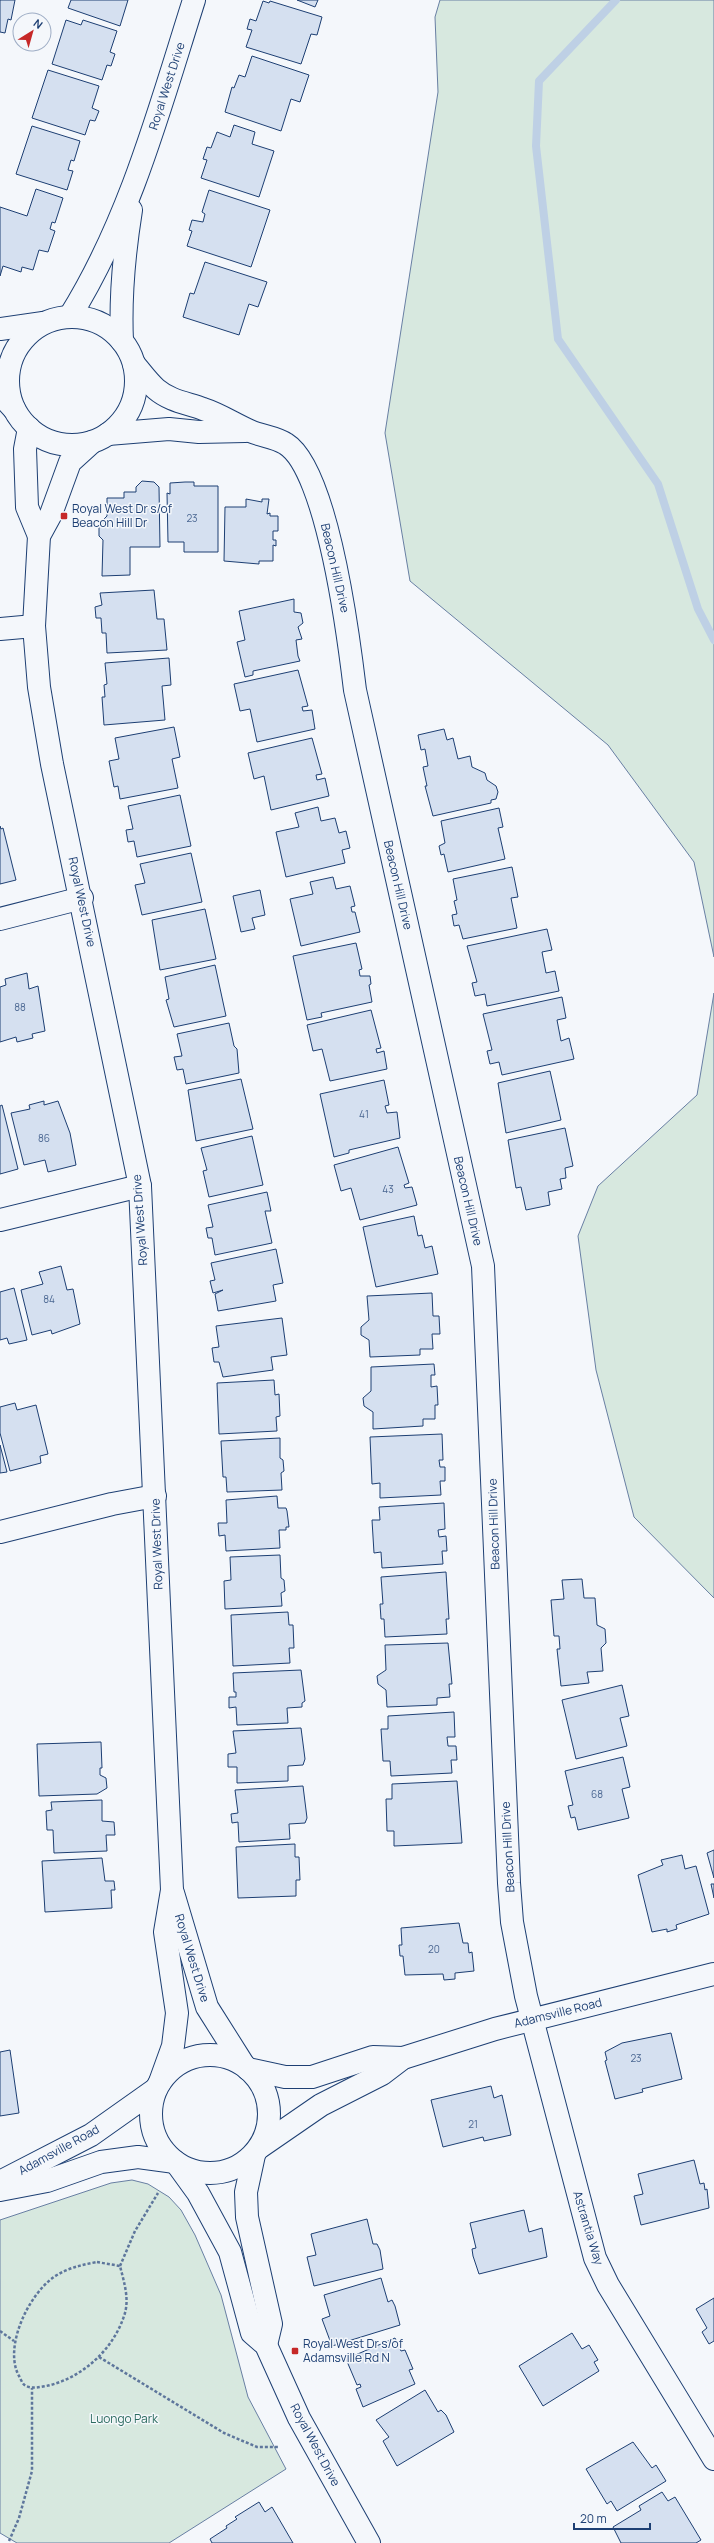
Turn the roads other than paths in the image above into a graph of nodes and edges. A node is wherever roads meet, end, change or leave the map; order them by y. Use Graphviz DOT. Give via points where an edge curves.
graph roads {
  1 [pos="194,0"];
  2 [pos="138,172"];
  3 [pos="70,316"];
  4 [pos="43,323"];
  5 [pos="0,329"];
  6 [pos="122,341"];
  7 [pos="134,364"];
  8 [pos="7,401"];
  9 [pos="29,428"];
  10 [pos="250,431"];
  11 [pos="100,438"];
  12 [pos="39,536"];
  13 [pos="34,626"];
  14 [pos="0,629"];
  15 [pos="82,898"];
  16 [pos="0,919"];
  17 [pos="140,1186"];
  18 [pos="0,1220"];
  19 [pos="155,1496"];
  20 [pos="0,1532"];
  21 [pos="172,1890"];
  22 [pos="714,1974"];
  23 [pos="532,2019"];
  24 [pos="403,2058"];
  25 [pos="245,2066"];
  26 [pos="158,2085"];
  27 [pos="257,2151"];
  28 [pos="176,2163"];
  29 [pos="0,2182"];
  30 [pos="0,2190"];
  31 [pos="266,2345"];
  32 [pos="714,2459"];
  33 [pos="369,2543"];
  1 -- 2 [label="street, Royal West Drive"];
  2 -- 3 [label="street, Royal West Drive" via="90,284"];
  2 -- 6 [label="street, Royal West Drive" via="124,251"];
  3 -- 4 [label="street"];
  3 -- 6 [label="street" via="90,319 107,327"];
  4 -- 5 [label="street"];
  4 -- 8 [label="street" via="27,334 15,350 8,369"];
  6 -- 7 [label="street"];
  7 -- 10 [label="street, Beacon Hill Drive" via="156,390 177,402 203,409"];
  7 -- 11 [label="street" via="136,384 132,403 123,420"];
  8 -- 9 [label="street"];
  9 -- 11 [label="street" via="58,444 75,445"];
  9 -- 12 [label="street, Royal West Drive" via="25,449 27,507"];
  10 -- 11 [label="street, Beacon Hill Drive" via="199,432 169,429"];
  10 -- 23 [label="street, Beacon Hill Drive" via="286,443 296,451 306,466 322,512 340,584 355,690 483,1266 509,1883 518,1960"];
  11 -- 12 [label="street, Royal West Drive" via="70,462 51,514"];
  12 -- 13 [label="street, Royal West Drive"];
  13 -- 14 [label="street"];
  13 -- 15 [label="street, Royal West Drive" via="39,687 52,764"];
  15 -- 16 [label="street"];
  15 -- 17 [label="street, Royal West Drive"];
  17 -- 18 [label="street"];
  17 -- 19 [label="street, Royal West Drive"];
  19 -- 20 [label="street"];
  19 -- 21 [label="street, Royal West Drive"];
  21 -- 25 [label="street, Royal West Drive" via="207,2007"];
  21 -- 26 [label="street, Royal West Drive" via="165,1932 177,2013 173,2046"];
  22 -- 23 [label="street, Adamsville Road"];
  23 -- 24 [label="street, Adamsville Road" via="495,2028"];
  23 -- 32 [label="street, Astrantia Way" via="595,2258 608,2285"];
  24 -- 25 [label="street, Adamsville Road" via="373,2057 312,2077 285,2077"];
  24 -- 27 [label="street, Adamsville Road" via="382,2074 321,2105"];
  25 -- 26 [label="street" via="225,2056 207,2054 188,2058 172,2068"];
  25 -- 27 [label="street" via="256,2076 265,2090 270,2107 269,2125"];
  26 -- 28 [label="street" via="152,2099 150,2117 154,2136 163,2152"];
  26 -- 29 [label="street, Adamsville Road" via="91,2135"];
  27 -- 28 [label="street" via="241,2166 214,2174 192,2171"];
  27 -- 31 [label="street" via="246,2192 247,2217 271,2324"];
  28 -- 30 [label="street, Adamsville Road" via="138,2157 101,2162 47,2182"];
  28 -- 31 [label="street, Royal West Drive" via="217,2225 230,2252 252,2333"];
  31 -- 33 [label="street, Royal West Drive" via="299,2418"];
}
